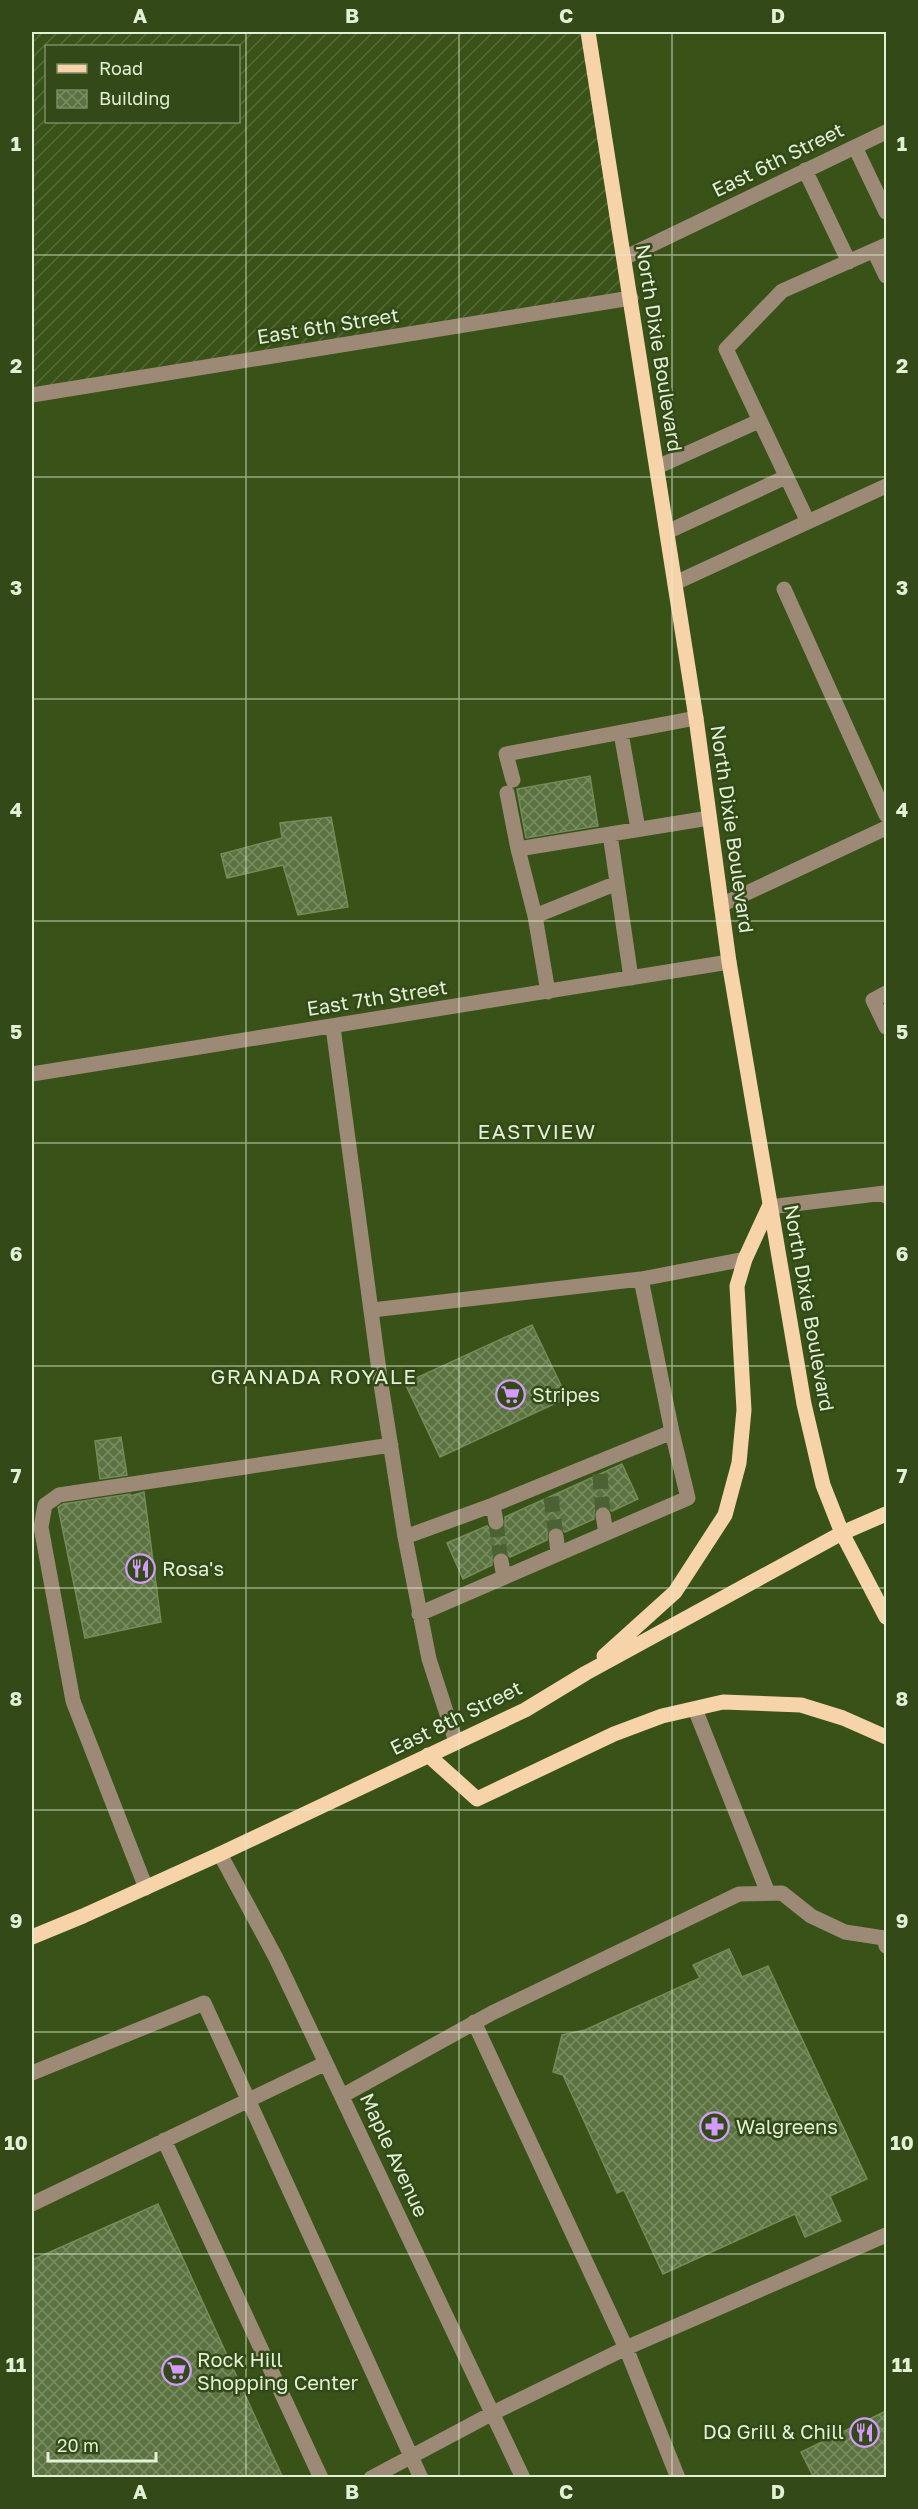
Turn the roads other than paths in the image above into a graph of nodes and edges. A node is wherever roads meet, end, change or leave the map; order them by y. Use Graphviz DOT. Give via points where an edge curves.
graph roads {
  1 [pos="588,32"];
  2 [pos="886,132"];
  3 [pos="855,147"];
  4 [pos="805,170"];
  5 [pos="886,212"];
  6 [pos="880,248"];
  7 [pos="624,258"];
  8 [pos="849,262"];
  9 [pos="886,276"];
  10 [pos="631,298"];
  11 [pos="32,395"];
  12 [pos="759,421"];
  13 [pos="657,467"];
  14 [pos="786,477"];
  15 [pos="886,486"];
  16 [pos="808,522"];
  17 [pos="667,532"];
  18 [pos="675,583"];
  19 [pos="784,589"];
  20 [pos="696,718"];
  21 [pos="621,733"];
  22 [pos="886,815"];
  23 [pos="709,818"];
  24 [pos="886,828"];
  25 [pos="638,829"];
  26 [pos="609,834"];
  27 [pos="518,849"];
  28 [pos="617,883"];
  29 [pos="721,905"];
  30 [pos="535,915"];
  31 [pos="729,962"];
  32 [pos="631,978"];
  33 [pos="548,992"];
  34 [pos="886,993"];
  35 [pos="333,1027"];
  36 [pos="886,1027"];
  37 [pos="32,1074"];
  38 [pos="886,1193"];
  39 [pos="769,1207"];
  40 [pos="746,1259"];
  41 [pos="641,1279"];
  42 [pos="372,1310"];
  43 [pos="672,1432"];
  44 [pos="391,1445"];
  45 [pos="493,1504"];
  46 [pos="886,1514"];
  47 [pos="603,1515"];
  48 [pos="496,1522"];
  49 [pos="606,1533"];
  50 [pos="842,1533"];
  51 [pos="556,1536"];
  52 [pos="405,1537"];
  53 [pos="558,1553"];
  54 [pos="501,1561"];
  55 [pos="504,1577"];
  56 [pos="419,1614"];
  57 [pos="886,1617"];
  58 [pos="586,1672"];
  59 [pos="695,1708"];
  60 [pos="886,1737"];
  61 [pos="456,1742"];
  62 [pos="428,1755"];
  63 [pos="220,1854"];
  64 [pos="146,1888"];
  65 [pos="768,1893"];
  66 [pos="32,1937"];
  67 [pos="886,1940"];
  68 [pos="474,2022"];
  69 [pos="326,2063"];
  70 [pos="32,2073"];
  71 [pos="342,2096"];
  72 [pos="250,2101"];
  73 [pos="164,2140"];
  74 [pos="32,2204"];
  75 [pos="886,2235"];
  76 [pos="626,2348"];
  77 [pos="493,2413"];
  78 [pos="412,2456"];
  79 [pos="321,2478"];
  80 [pos="371,2478"];
  81 [pos="422,2478"];
  82 [pos="523,2478"];
  83 [pos="678,2478"];
  1 -- 7 [label="main road, North Dixie Boulevard"];
  2 -- 3 [label="street, East 6th Street"];
  3 -- 4 [label="street, East 6th Street"];
  3 -- 5 [label="street"];
  4 -- 7 [label="street, East 6th Street"];
  4 -- 8 [label="street"];
  6 -- 8 [label="street"];
  6 -- 9 [label="street"];
  7 -- 10 [label="main road, North Dixie Boulevard"];
  8 -- 12 [label="street" via="782,291 726,349"];
  10 -- 11 [label="street, East 6th Street"];
  10 -- 13 [label="main road, North Dixie Boulevard"];
  12 -- 13 [label="street"];
  12 -- 14 [label="street"];
  13 -- 17 [label="main road, North Dixie Boulevard"];
  14 -- 16 [label="street"];
  14 -- 17 [label="street"];
  15 -- 16 [label="street"];
  16 -- 18 [label="street"];
  17 -- 18 [label="main road, North Dixie Boulevard"];
  18 -- 20 [label="main road, North Dixie Boulevard"];
  19 -- 22 [label="street"];
  20 -- 21 [label="street"];
  20 -- 23 [label="main road, North Dixie Boulevard"];
  21 -- 25 [label="street"];
  21 -- 27 [label="street" via="506,754"];
  23 -- 25 [label="street"];
  23 -- 29 [label="main road, North Dixie Boulevard"];
  24 -- 29 [label="street"];
  25 -- 26 [label="street"];
  26 -- 27 [label="street"];
  26 -- 28 [label="street"];
  27 -- 30 [label="street"];
  28 -- 30 [label="street"];
  28 -- 32 [label="street"];
  29 -- 31 [label="main road, North Dixie Boulevard"];
  30 -- 33 [label="street"];
  31 -- 32 [label="street, East 7th Street"];
  31 -- 39 [label="main road, North Dixie Boulevard"];
  32 -- 33 [label="street, East 7th Street"];
  33 -- 35 [label="street, East 7th Street"];
  34 -- 36 [label="street" via="873,1000"];
  35 -- 37 [label="street, East 7th Street"];
  35 -- 42 [label="street"];
  38 -- 39 [label="street"];
  39 -- 40 [label="main road"];
  39 -- 50 [label="main road, North Dixie Boulevard" via="804,1404 823,1485"];
  40 -- 41 [label="street"];
  40 -- 58 [label="main road" via="737,1286 744,1410 739,1463 725,1515 675,1592"];
  41 -- 42 [label="street"];
  41 -- 43 [label="street"];
  42 -- 44 [label="street"];
  43 -- 45 [label="street" via="550,1490"];
  43 -- 49 [label="street" via="688,1498"];
  44 -- 52 [label="street"];
  44 -- 64 [label="street" via="59,1495 45,1505 41,1527 73,1701"];
  45 -- 48 [label="street"];
  45 -- 52 [label="street"];
  46 -- 50 [label="main road, East 8th Street"];
  47 -- 49 [label="street"];
  49 -- 53 [label="street"];
  50 -- 57 [label="main road, North Dixie Boulevard"];
  50 -- 58 [label="main road, East 8th Street"];
  51 -- 53 [label="street"];
  52 -- 56 [label="street"];
  53 -- 55 [label="street"];
  54 -- 55 [label="street"];
  55 -- 56 [label="street"];
  56 -- 61 [label="street"];
  58 -- 61 [label="main road, East 8th Street" via="525,1710"];
  59 -- 60 [label="main road" via="723,1702 801,1705"];
  59 -- 62 [label="main road" via="614,1734 477,1799"];
  59 -- 65 [label="street"];
  61 -- 62 [label="main road, East 8th Street"];
  62 -- 63 [label="main road, East 8th Street"];
  63 -- 64 [label="main road, East 8th Street"];
  63 -- 69 [label="street, Maple Avenue"];
  64 -- 66 [label="main road, East 8th Street"];
  65 -- 67 [label="street" via="782,1893 811,1916 844,1932"];
  65 -- 68 [label="street" via="739,1894"];
  68 -- 71 [label="street"];
  68 -- 76 [label="street"];
  69 -- 71 [label="street, Maple Avenue"];
  69 -- 72 [label="street"];
  70 -- 72 [label="street" via="204,2003"];
  71 -- 77 [label="street, Maple Avenue"];
  72 -- 73 [label="street"];
  72 -- 78 [label="street"];
  73 -- 74 [label="street"];
  73 -- 79 [label="street"];
  75 -- 76 [label="street"];
  76 -- 77 [label="street"];
  76 -- 83 [label="street"];
  77 -- 78 [label="street"];
  77 -- 82 [label="street, Maple Avenue"];
  78 -- 80 [label="street"];
  78 -- 81 [label="street"];
}
